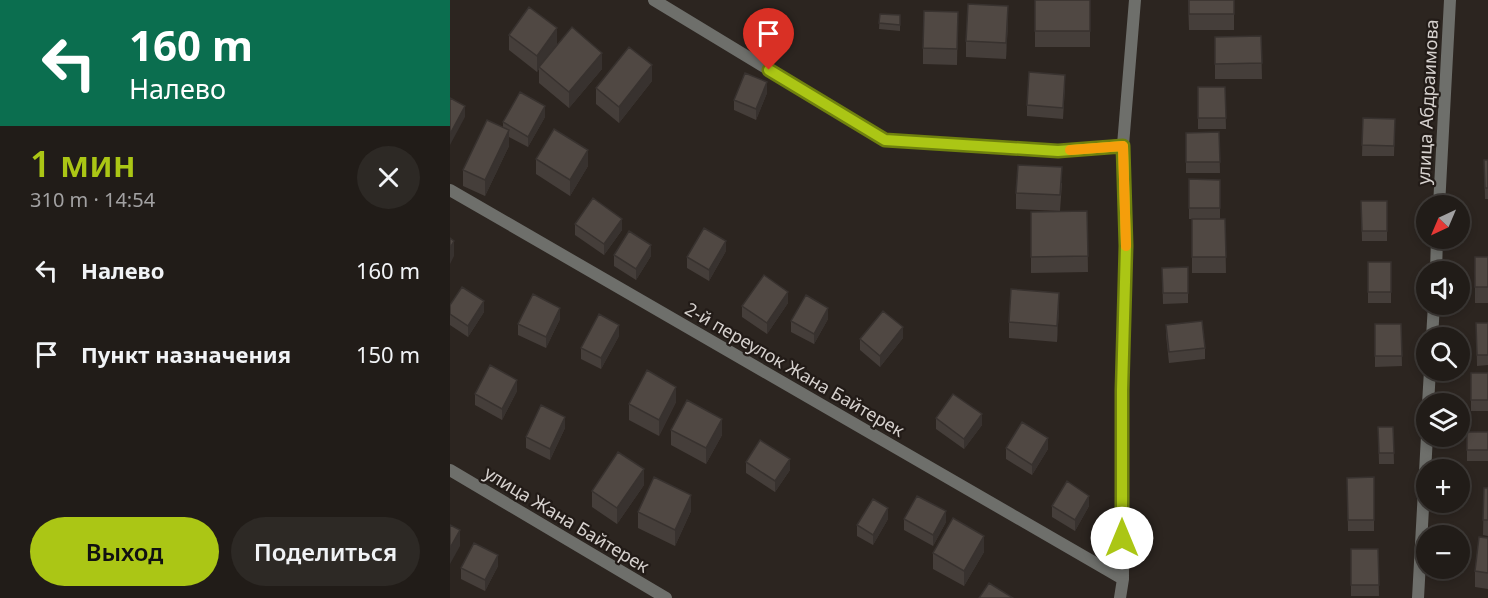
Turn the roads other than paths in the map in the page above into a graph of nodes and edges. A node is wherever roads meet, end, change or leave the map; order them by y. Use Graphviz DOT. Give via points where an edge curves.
graph roads {
  1 [pos="654,0"];
  2 [pos="1135,0"];
  3 [pos="1450,0"];
  4 [pos="1123,146"];
  5 [pos="450,190"];
  6 [pos="1440,195"];
  7 [pos="1426,447"];
  8 [pos="450,470"];
  9 [pos="1123,579"];
  10 [pos="666,598"];
  11 [pos="1120,598"];
  12 [pos="1418,598"];
  1 -- 4 [label="street" via="885,140 1058,151"];
  2 -- 4 [label="street"];
  3 -- 6 [label="street, улица Абдраимова"];
  4 -- 9 [label="street"];
  5 -- 9 [label="street, 2-й переулок Жана Байтерек"];
  7 -- 12 [label="street"];
  8 -- 10 [label="street, улица Жана Байтерек"];
  9 -- 11 [label="street"];
}
